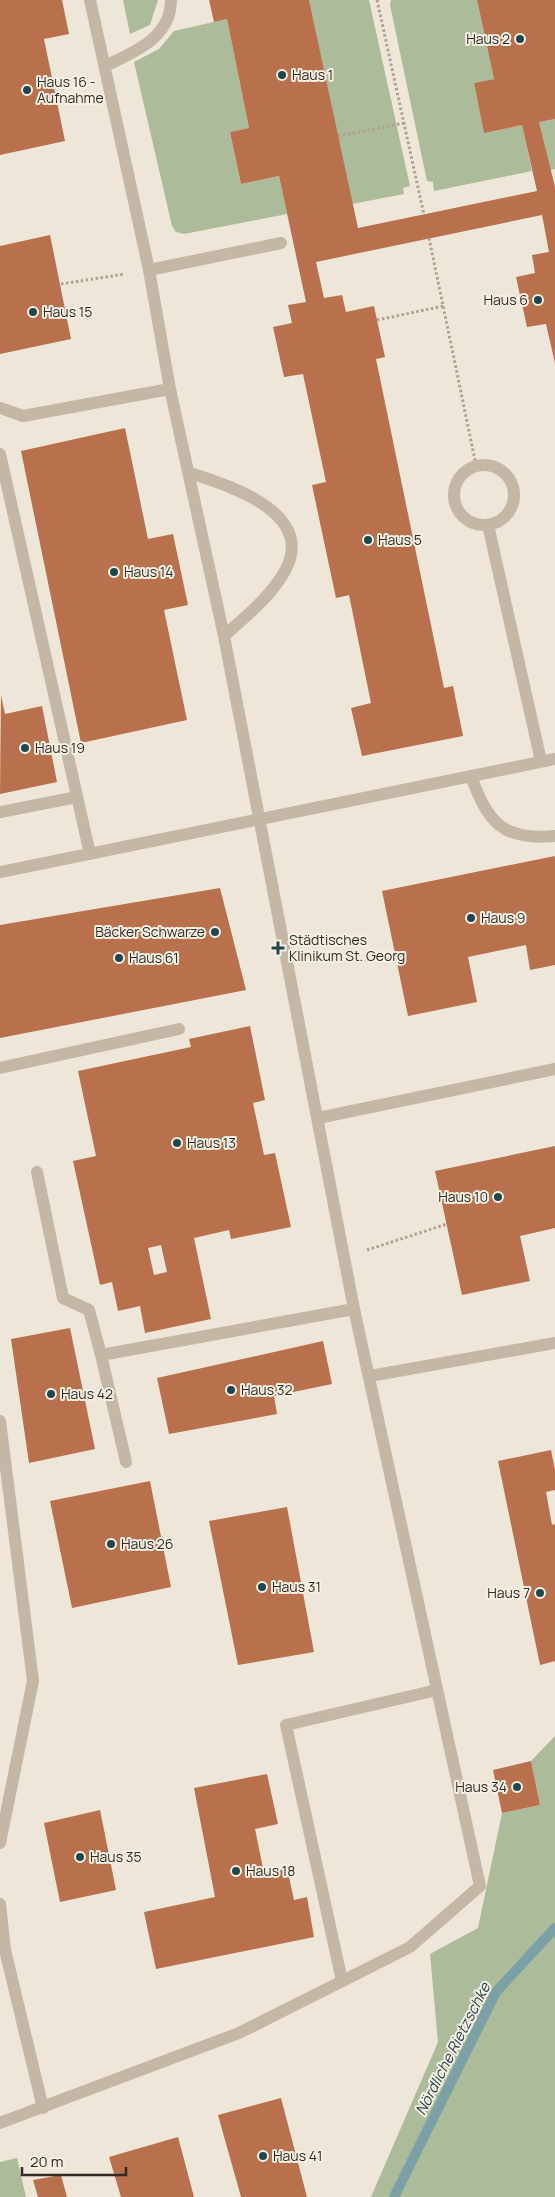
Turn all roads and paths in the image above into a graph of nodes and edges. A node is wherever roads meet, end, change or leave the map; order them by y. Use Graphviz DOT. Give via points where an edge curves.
graph roads {
  1 [pos="90,0"];
  2 [pos="171,0"];
  3 [pos="377,0"];
  4 [pos="105,66"];
  5 [pos="405,123"];
  6 [pos="338,136"];
  7 [pos="424,215"];
  8 [pos="429,238"];
  9 [pos="281,242"];
  10 [pos="149,270"];
  11 [pos="62,284"];
  12 [pos="444,306"];
  13 [pos="377,320"];
  14 [pos="170,389"];
  15 [pos="0,408"];
  16 [pos="0,454"];
  17 [pos="476,465"];
  18 [pos="190,473"];
  19 [pos="488,525"];
  20 [pos="224,636"];
  21 [pos="555,759"];
  22 [pos="541,762"];
  23 [pos="471,776"];
  24 [pos="77,796"];
  25 [pos="0,812"];
  26 [pos="259,820"];
  27 [pos="555,836"];
  28 [pos="90,854"];
  29 [pos="0,872"];
  30 [pos="179,1029"];
  31 [pos="0,1068"];
  32 [pos="555,1069"];
  33 [pos="318,1118"];
  34 [pos="37,1172"];
  35 [pos="447,1224"];
  36 [pos="345,1258"];
  37 [pos="354,1309"];
  38 [pos="555,1343"];
  39 [pos="101,1355"];
  40 [pos="370,1376"];
  41 [pos="0,1421"];
  42 [pos="126,1462"];
  43 [pos="437,1690"];
  44 [pos="6,1786"];
  45 [pos="0,1843"];
  46 [pos="0,1904"];
  47 [pos="342,1982"];
  48 [pos="43,2108"];
  49 [pos="0,2123"];
  1 -- 4 [label="lane"];
  2 -- 4 [label="lane" via="166,22 145,47"];
  3 -- 5 [label="path"];
  4 -- 10 [label="lane"];
  5 -- 6 [label="path"];
  5 -- 7 [label="path"];
  8 -- 12 [label="path"];
  9 -- 10 [label="lane"];
  10 -- 11 [label="path"];
  10 -- 14 [label="lane"];
  12 -- 13 [label="path"];
  12 -- 17 [label="path"];
  14 -- 15 [label="lane" via="23,416"];
  14 -- 18 [label="lane"];
  16 -- 24 [label="lane"];
  17 -- 19 [label="lane" via="458,478 454,500 466,519"];
  17 -- 19 [label="lane" via="500,468 514,489 509,513"];
  18 -- 20 [label="lane"];
  18 -- 20 [label="lane" via="228,485 266,504 284,523 291,542 290,560 281,578 258,606"];
  19 -- 22 [label="lane"];
  20 -- 26 [label="lane"];
  21 -- 22 [label="lane"];
  22 -- 23 [label="lane"];
  23 -- 26 [label="lane"];
  23 -- 27 [label="lane" via="481,804 492,818 513,834 531,838"];
  24 -- 25 [label="lane"];
  24 -- 28 [label="lane"];
  26 -- 28 [label="lane"];
  26 -- 33 [label="lane"];
  28 -- 29 [label="lane"];
  30 -- 31 [label="lane"];
  32 -- 33 [label="lane"];
  33 -- 36 [label="lane"];
  34 -- 39 [label="lane" via="63,1298 89,1310"];
  35 -- 36 [label="path"];
  36 -- 37 [label="lane"];
  37 -- 39 [label="lane"];
  37 -- 40 [label="lane"];
  38 -- 40 [label="lane"];
  39 -- 42 [label="lane"];
  40 -- 43 [label="lane"];
  41 -- 44 [label="lane" via="32,1681"];
  43 -- 47 [label="lane" via="480,1886 410,1947"];
  43 -- 47 [label="lane" via="286,1725"];
  44 -- 45 [label="lane"];
  46 -- 48 [label="lane" via="5,1950"];
  47 -- 48 [label="lane" via="239,2033"];
  48 -- 49 [label="lane"];
}
